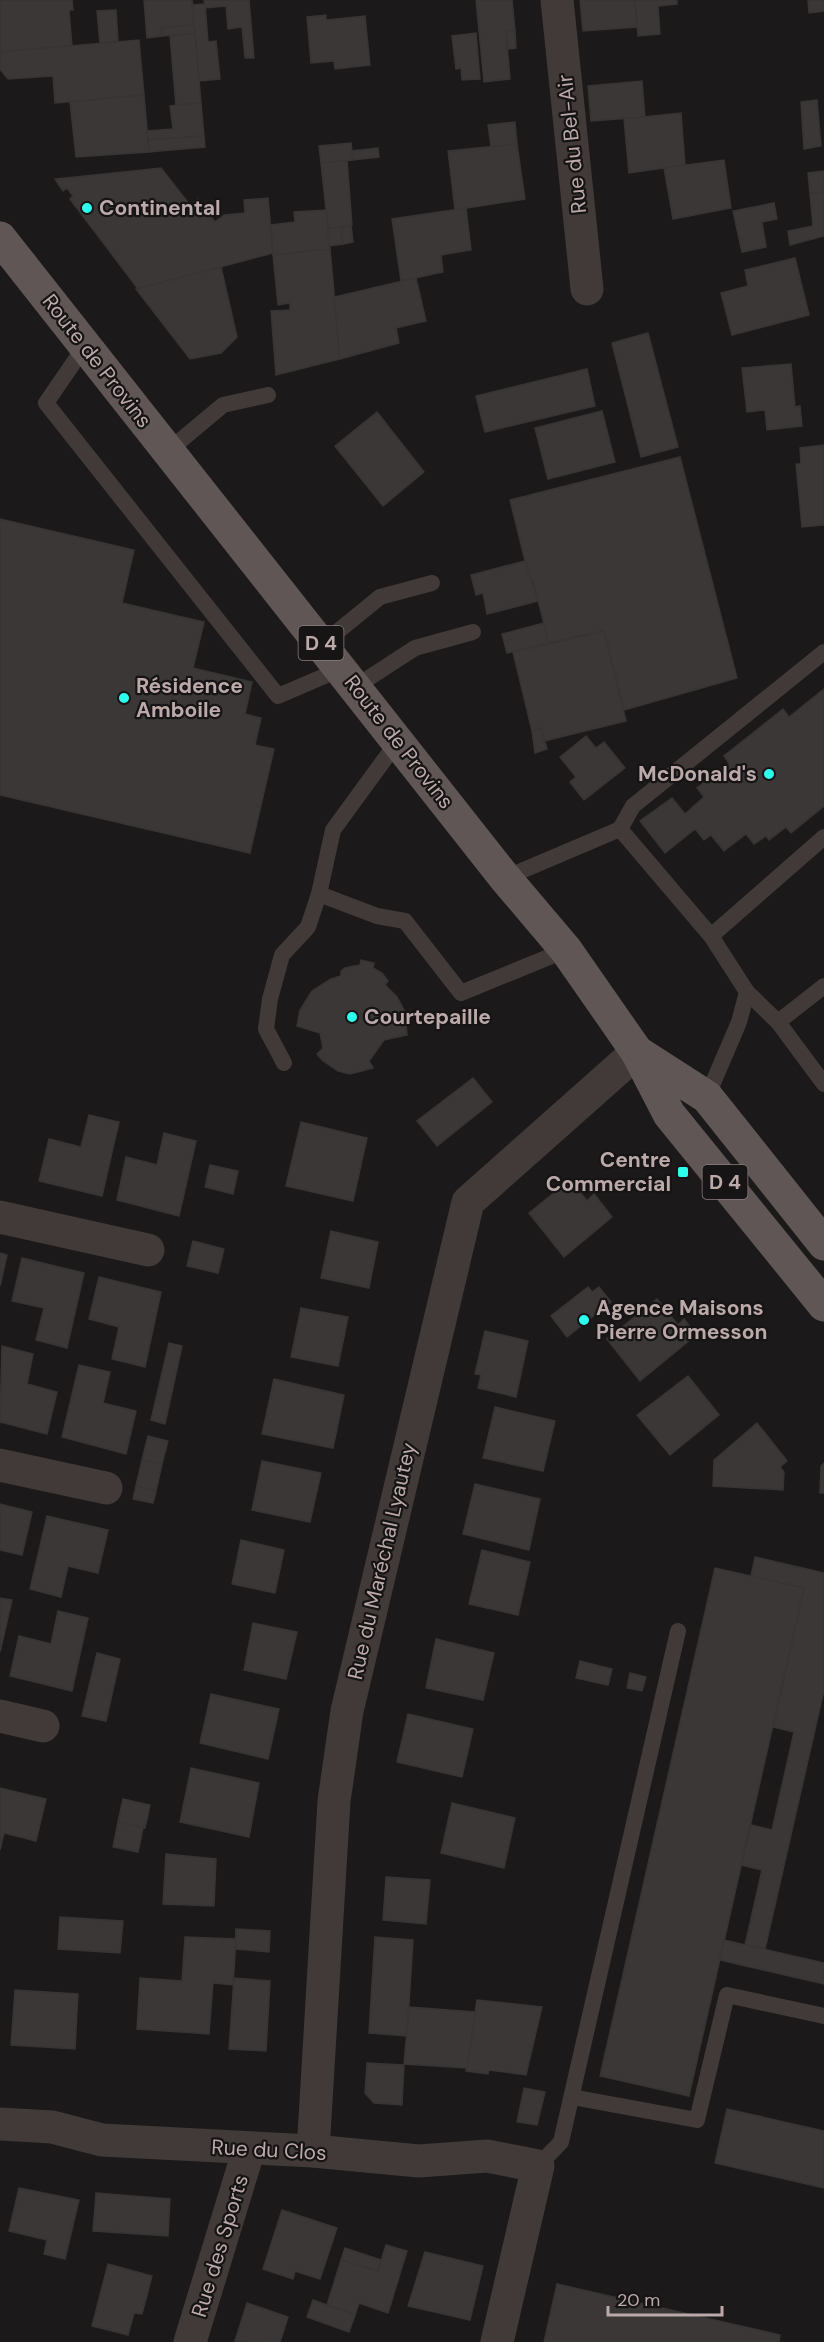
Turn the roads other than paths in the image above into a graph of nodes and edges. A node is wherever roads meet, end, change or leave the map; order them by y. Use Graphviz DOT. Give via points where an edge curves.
graph roads {
  1 [pos="557,0"];
  2 [pos="0,238"];
  3 [pos="587,289"];
  4 [pos="85,346"];
  5 [pos="268,395"];
  6 [pos="168,451"];
  7 [pos="432,583"];
  8 [pos="473,632"];
  9 [pos="824,652"];
  10 [pos="339,667"];
  11 [pos="398,741"];
  12 [pos="620,828"];
  13 [pos="824,837"];
  14 [pos="505,878"];
  15 [pos="319,894"];
  16 [pos="711,936"];
  17 [pos="566,951"];
  18 [pos="824,986"];
  19 [pos="747,992"];
  20 [pos="778,1022"];
  21 [pos="637,1052"];
  22 [pos="284,1063"];
  23 [pos="824,1084"];
  24 [pos="707,1096"];
  25 [pos="0,1217"];
  26 [pos="824,1244"];
  27 [pos="148,1250"];
  28 [pos="824,1305"];
  29 [pos="0,1465"];
  30 [pos="106,1488"];
  31 [pos="678,1631"];
  32 [pos="0,1716"];
  33 [pos="43,1726"];
  34 [pos="824,2016"];
  35 [pos="572,2097"];
  36 [pos="0,2124"];
  37 [pos="249,2149"];
  38 [pos="313,2151"];
  39 [pos="538,2166"];
  40 [pos="190,2342"];
  41 [pos="497,2342"];
  1 -- 3 [label="street, Rue du Bel-Air"];
  2 -- 4 [label="main road, Route de Provins / D 4"];
  4 -- 6 [label="main road, Route de Provins / D 4"];
  4 -- 10 [label="lane" via="46,403 263,678 278,696"];
  5 -- 6 [label="lane" via="223,405"];
  6 -- 10 [label="main road, Route de Provins / D 4"];
  7 -- 10 [label="lane" via="380,597"];
  8 -- 10 [label="lane"];
  9 -- 12 [label="lane" via="633,806"];
  10 -- 11 [label="main road, Route de Provins / D 4"];
  11 -- 14 [label="main road, Route de Provins / D 4"];
  11 -- 15 [label="lane" via="333,830"];
  12 -- 14 [label="lane"];
  12 -- 16 [label="lane"];
  13 -- 16 [label="lane"];
  14 -- 17 [label="main road, Route de Provins / D 4"];
  15 -- 17 [label="lane" via="377,916 405,921 460,993"];
  15 -- 22 [label="lane" via="308,927 282,956 270,999 266,1029"];
  16 -- 19 [label="lane"];
  17 -- 21 [label="main road, Route de Provins / D 4"];
  18 -- 20 [label="lane"];
  19 -- 20 [label="lane"];
  19 -- 24 [label="lane" via="739,1022"];
  20 -- 23 [label="lane"];
  21 -- 24 [label="main road, Route de Provins / D 4"];
  21 -- 28 [label="main road, Route de Provins / D 4" via="669,1114"];
  21 -- 38 [label="street, Rue du Maréchal Lyautey" via="468,1202 347,1711 334,1801"];
  24 -- 26 [label="main road, Route de Provins / D 4"];
  25 -- 27 [label="street"];
  29 -- 30 [label="street"];
  31 -- 35 [label="lane"];
  32 -- 33 [label="street"];
  34 -- 35 [label="lane" via="727,1995 697,2120"];
  35 -- 39 [label="lane" via="561,2142"];
  36 -- 37 [label="street, Rue du Clos" via="52,2127 102,2140"];
  37 -- 38 [label="street, Rue du Clos"];
  37 -- 40 [label="street, Rue des Sports"];
  38 -- 39 [label="street, Rue du Clos" via="419,2161 487,2156"];
  39 -- 41 [label="street"];
}
